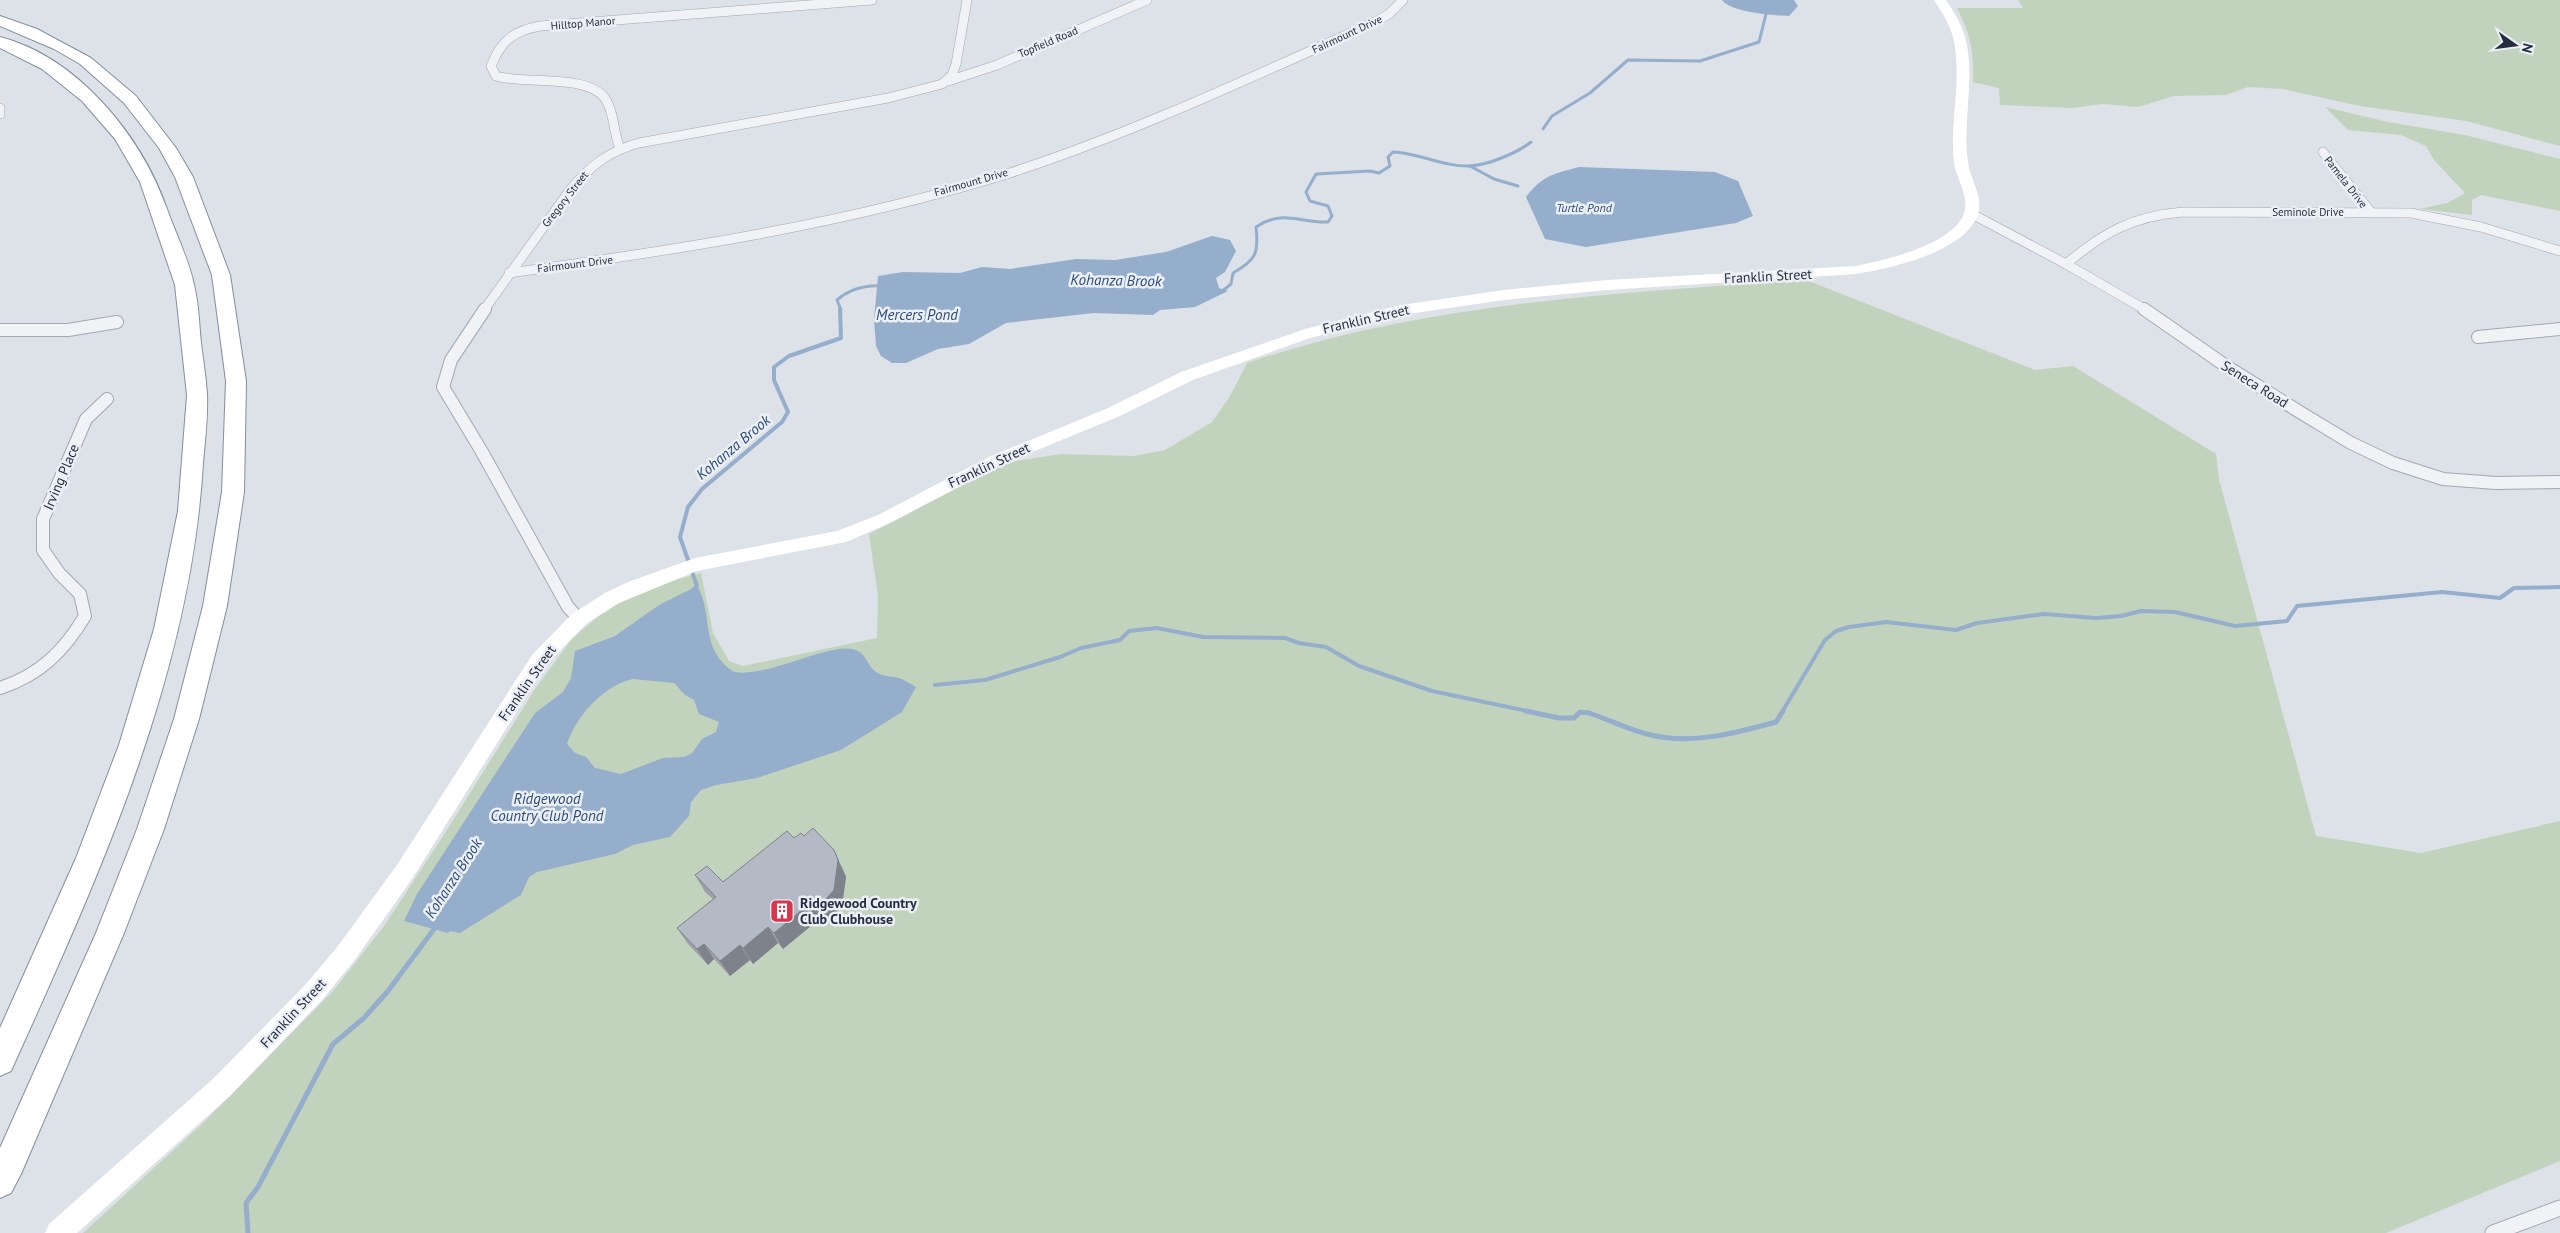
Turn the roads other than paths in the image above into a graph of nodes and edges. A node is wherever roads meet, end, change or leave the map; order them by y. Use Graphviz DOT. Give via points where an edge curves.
graph roads {
  1 [pos="872,0"];
  2 [pos="967,0"];
  3 [pos="1147,0"];
  4 [pos="1403,0"];
  5 [pos="1940,0"];
  6 [pos="0,21"];
  7 [pos="0,42"];
  8 [pos="948,80"];
  9 [pos="0,108"];
  10 [pos="0,114"];
  11 [pos="620,148"];
  12 [pos="2323,152"];
  13 [pos="2370,212"];
  14 [pos="1972,214"];
  15 [pos="2560,251"];
  16 [pos="2066,264"];
  17 [pos="509,273"];
  18 [pos="118,322"];
  19 [pos="2560,329"];
  20 [pos="0,330"];
  21 [pos="2478,337"];
  22 [pos="107,400"];
  23 [pos="2560,482"];
  24 [pos="579,619"];
  25 [pos="0,688"];
  26 [pos="0,1062"];
  27 [pos="0,1182"];
  28 [pos="2560,1208"];
  29 [pos="58,1233"];
  30 [pos="2493,1233"];
  1 -- 11 [label="street, Hilltop Manor" via="540,26 518,31 504,39 491,66 496,76 581,85 599,91 608,104"];
  2 -- 8 [label="street" via="956,64"];
  3 -- 8 [label="street, Topfield Road" via="997,65"];
  4 -- 17 [label="street, Fairmount Drive" via="1377,21 1194,102 1079,149 954,188 819,223 720,242"];
  5 -- 14 [label="main road" via="1956,29 1961,46 1960,163 1973,200"];
  6 -- 27 [label="highway" via="65,47 111,78 146,116 176,160 200,209 219,265 233,339 237,402 227,533 192,698 121,905 24,1135"];
  7 -- 26 [label="highway" via="47,64 79,88 120,134 147,177 169,226 185,279 193,325 198,401 188,524 161,647 144,707 67,913"];
  8 -- 11 [label="street, Gregory Street" via="928,90"];
  9 -- 10 [label="street"];
  11 -- 17 [label="street, Gregory Street" via="585,172"];
  12 -- 13 [label="street, Pamela Drive"];
  13 -- 15 [label="street, Seminole Drive" via="2411,213 2446,219"];
  13 -- 16 [label="street, Seminole Drive" via="2162,213 2134,219 2109,230"];
  14 -- 16 [label="street, Seneca Road"];
  14 -- 24 [label="main road, Franklin Street" via="1957,232 1932,246 1869,268 1504,295 1401,310 1305,334 1187,376 1114,412 995,461 884,519 840,537 689,567 612,598"];
  16 -- 23 [label="street, Seneca Road" via="2152,314 2303,414 2351,443 2393,463 2443,479 2496,483"];
  17 -- 24 [label="street, Gregory Street" via="452,360 442,387 568,607"];
  18 -- 20 [label="street" via="68,330"];
  19 -- 21 [label="street"];
  22 -- 25 [label="street, Irving Place" via="86,419 44,519 43,550 80,594 85,616 72,640 43,670"];
  24 -- 29 [label="main road, Franklin Street" via="539,660 389,894 314,992 220,1089"];
  28 -- 30 [label="street"];
}
